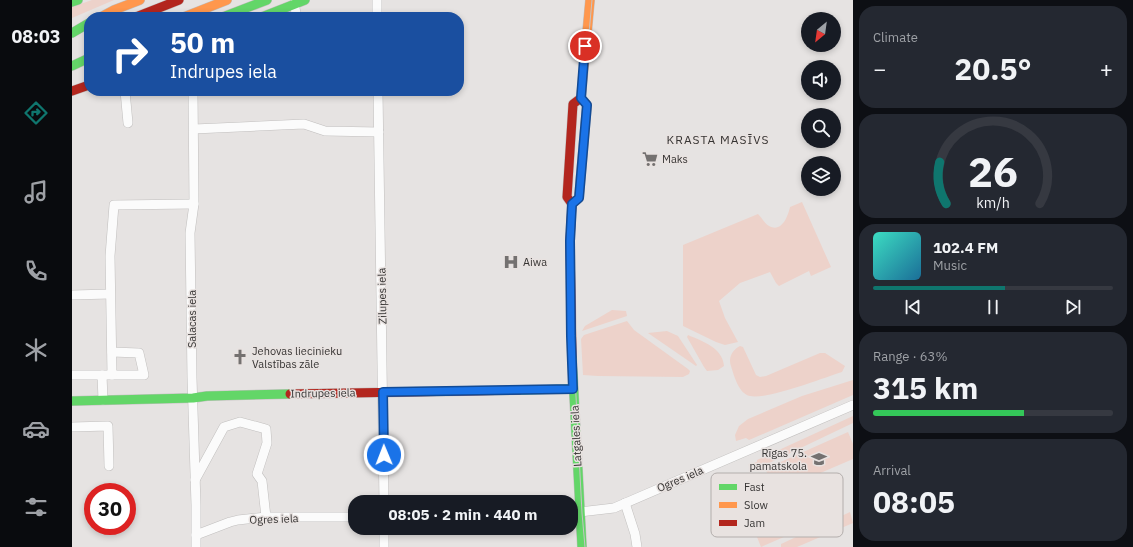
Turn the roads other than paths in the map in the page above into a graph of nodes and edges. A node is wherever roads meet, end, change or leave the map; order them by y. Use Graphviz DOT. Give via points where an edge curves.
graph roads {
  1 [pos="78,0"];
  2 [pos="140,0"];
  3 [pos="179,0"];
  4 [pos="227,0"];
  5 [pos="267,0"];
  6 [pos="305,0"];
  7 [pos="377,0"];
  8 [pos="590,0"];
  9 [pos="72,2"];
  10 [pos="294,4"];
  11 [pos="110,12"];
  12 [pos="149,12"];
  13 [pos="197,12"];
  14 [pos="236,12"];
  15 [pos="274,12"];
  16 [pos="296,12"];
  17 [pos="377,12"];
  18 [pos="84,26"];
  19 [pos="72,33"];
  20 [pos="83,37"];
  21 [pos="72,41"];
  22 [pos="84,60"];
  23 [pos="84,63"];
  24 [pos="74,65"];
  25 [pos="84,87"];
  26 [pos="72,91"];
  27 [pos="125,96"];
  28 [pos="193,96"];
  29 [pos="378,96"];
  30 [pos="581,98"];
  31 [pos="128,123"];
  32 [pos="194,129"];
  33 [pos="379,132"];
  34 [pos="194,204"];
  35 [pos="572,204"];
  36 [pos="110,294"];
  37 [pos="72,295"];
  38 [pos="112,352"];
  39 [pos="72,375"];
  40 [pos="102,375"];
  41 [pos="112,375"];
  42 [pos="573,389"];
  43 [pos="383,392"];
  44 [pos="192,398"];
  45 [pos="72,400"];
  46 [pos="103,400"];
  47 [pos="853,405"];
  48 [pos="72,427"];
  49 [pos="109,466"];
  50 [pos="195,480"];
  51 [pos="384,495"];
  52 [pos="575,495"];
  53 [pos="625,503"];
  54 [pos="578,513"];
  55 [pos="266,517"];
  56 [pos="348,517"];
  57 [pos="578,528"];
  58 [pos="196,535"];
  59 [pos="384,535"];
  60 [pos="196,547"];
  61 [pos="384,547"];
  62 [pos="582,547"];
  63 [pos="637,547"];
  1 -- 9 [label="main road"];
  2 -- 11 [label="main road"];
  3 -- 12 [label="main road"];
  4 -- 13 [label="main road"];
  5 -- 14 [label="main road"];
  6 -- 10 [label="main road"];
  7 -- 17 [label="street"];
  8 -- 30 [label="main road, Latgales iela"];
  10 -- 15 [label="main road"];
  10 -- 16 [label="street"];
  18 -- 19 [label="main road"];
  20 -- 21 [label="main road"];
  22 -- 24 [label="main road"];
  23 -- 24 [label="main road"];
  25 -- 26 [label="main road"];
  27 -- 31 [label="street"];
  28 -- 32 [label="street, Salacas iela"];
  29 -- 33 [label="street, Zilupes iela"];
  30 -- 35 [label="main road, Latgales iela" via="587,105 579,198"];
  30 -- 35 [label="main road, Latgales iela" via="573,104 567,194"];
  32 -- 33 [label="street" via="304,124 325,131"];
  32 -- 34 [label="street, Salacas iela"];
  33 -- 43 [label="street, Zilupes iela"];
  34 -- 36 [label="street" via="114,205 110,234"];
  34 -- 44 [label="street, Salacas iela" via="190,233"];
  35 -- 42 [label="main road, Latgales iela" via="570,241"];
  36 -- 37 [label="street"];
  36 -- 38 [label="street"];
  38 -- 41 [label="street"];
  38 -- 41 [label="street" via="139,353 144,375"];
  39 -- 40 [label="street"];
  40 -- 41 [label="street"];
  40 -- 46 [label="street"];
  42 -- 43 [label="main road, Indrupes iela"];
  42 -- 52 [label="main road, Latgales iela"];
  43 -- 44 [label="main road, Indrupes iela"];
  43 -- 51 [label="street, Zilupes iela"];
  44 -- 46 [label="main road, Indrupes iela"];
  44 -- 50 [label="street, Salacas iela"];
  45 -- 46 [label="main road, Indrupes iela"];
  47 -- 53 [label="street, Ogres iela"];
  48 -- 49 [label="street" via="108,426"];
  50 -- 55 [label="street" via="224,427 240,422 266,430 267,443 257,474 262,480"];
  50 -- 58 [label="street, Salacas iela"];
  53 -- 54 [label="street, Ogres iela" via="614,508"];
  53 -- 63 [label="street"];
  55 -- 56 [label="street, Ogres iela"];
  55 -- 58 [label="street, Ogres iela" via="230,522"];
  57 -- 62 [label="main road, Latgales iela"];
  58 -- 60 [label="street, Salacas iela"];
  59 -- 61 [label="street"];
}
